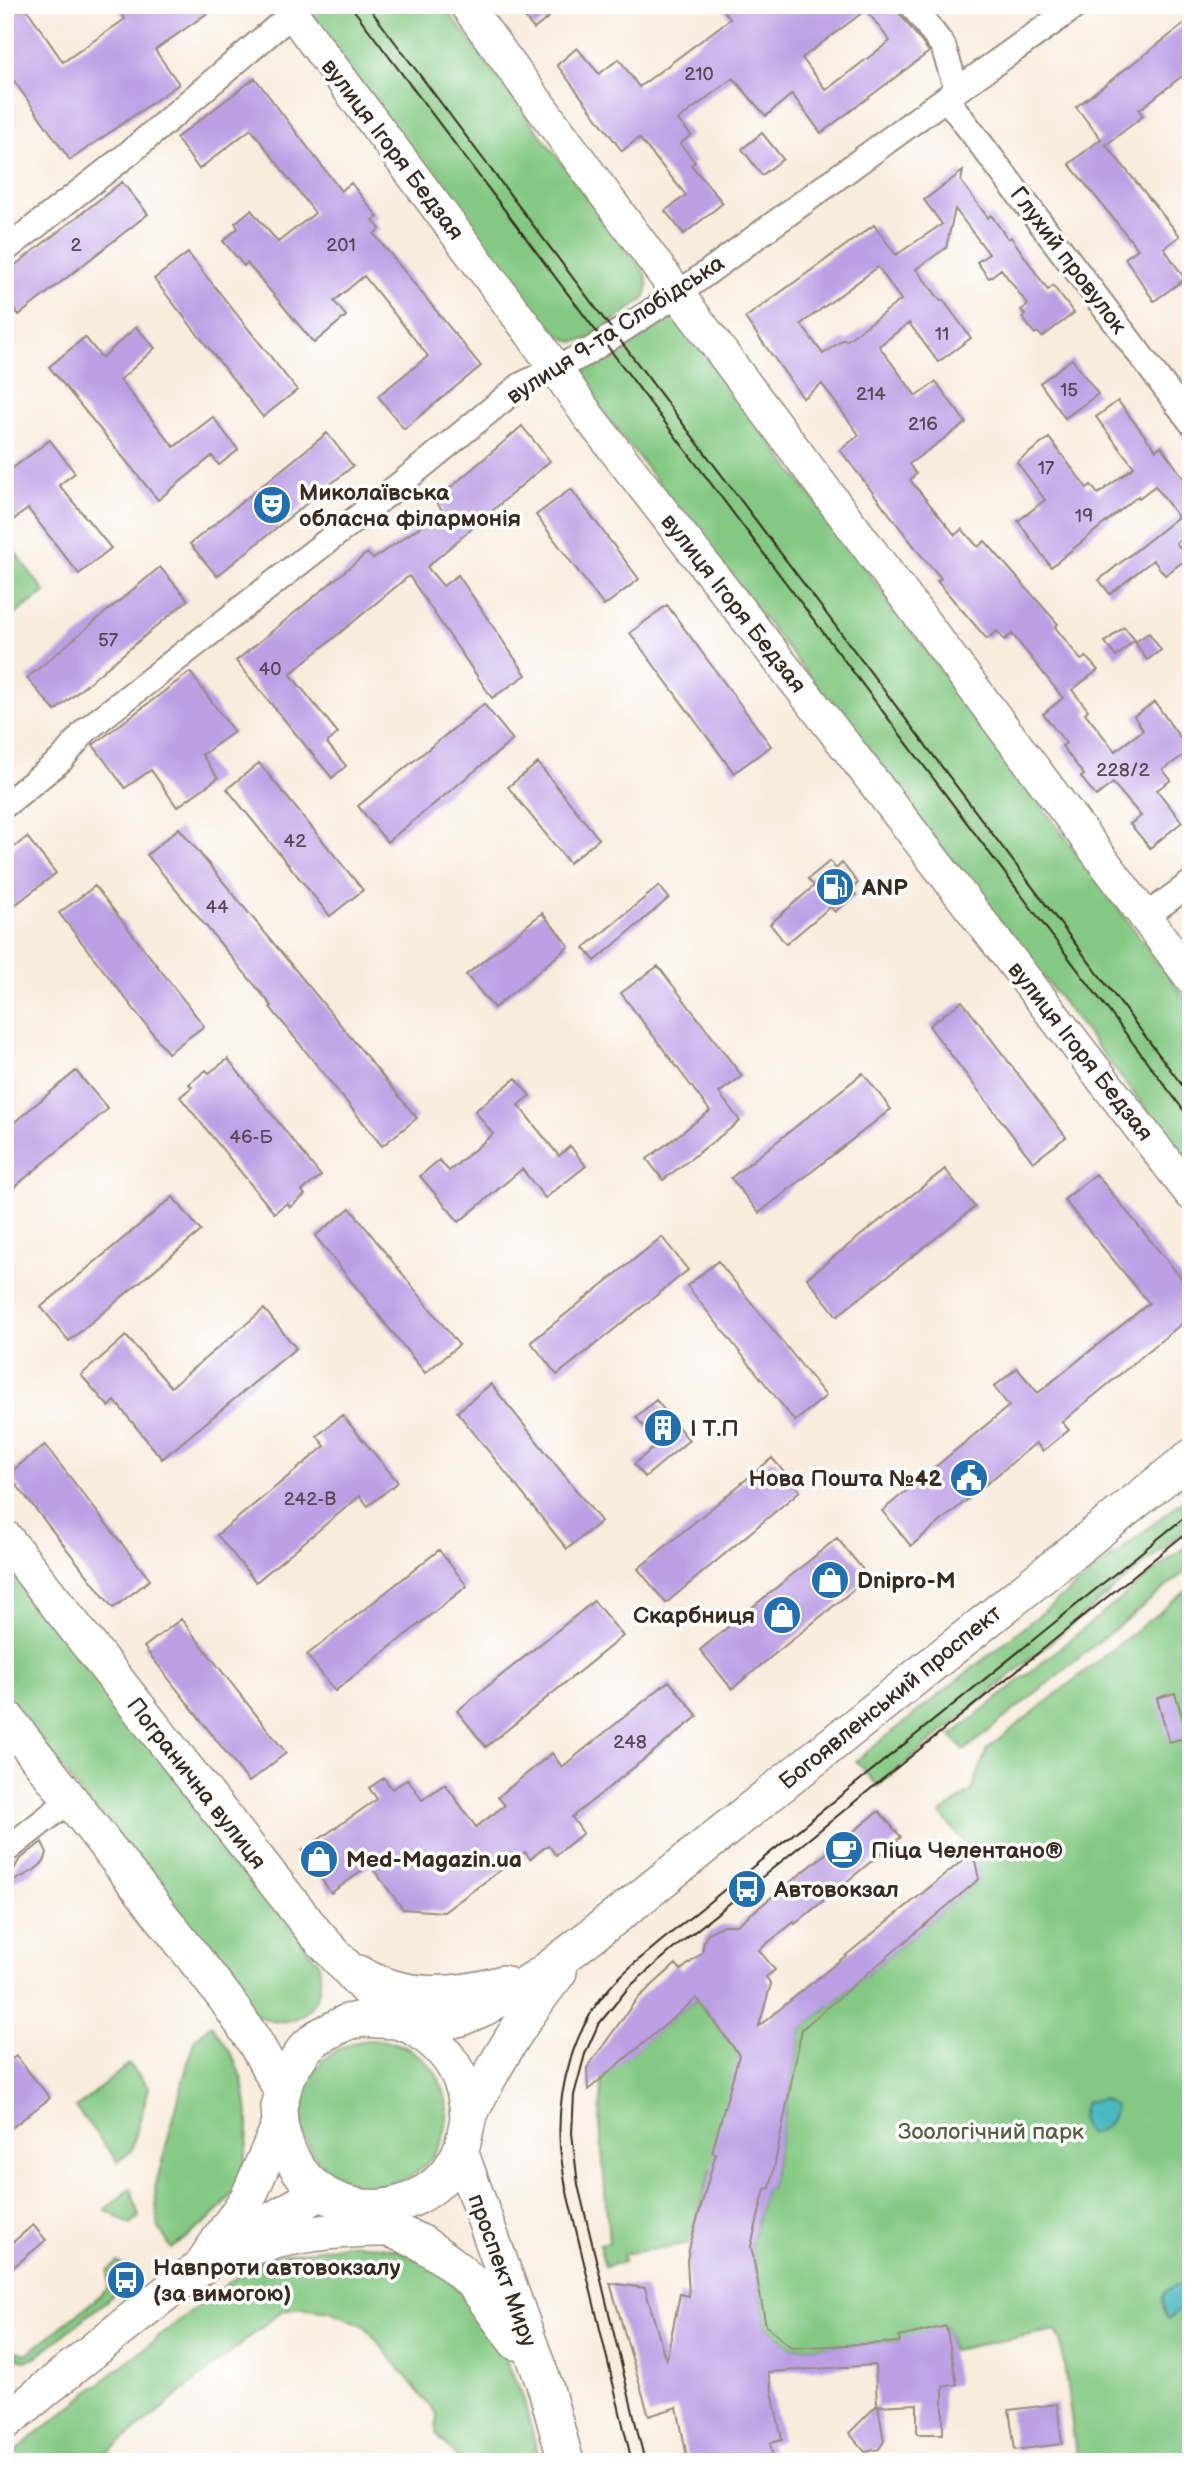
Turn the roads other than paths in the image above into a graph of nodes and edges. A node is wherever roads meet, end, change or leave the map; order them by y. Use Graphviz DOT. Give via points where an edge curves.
graph roads {
  1 [pos="466,5"];
  2 [pos="912,5"];
  3 [pos="1077,5"];
  4 [pos="289,9"];
  5 [pos="952,94"];
  6 [pos="5,250"];
  7 [pos="678,294"];
  8 [pos="556,368"];
  9 [pos="1191,422"];
  10 [pos="5,805"];
  11 [pos="1191,883"];
  12 [pos="1146,916"];
  13 [pos="1191,978"];
  14 [pos="1191,1194"];
  15 [pos="1191,1457"];
  16 [pos="5,1538"];
  17 [pos="5,1716"];
  18 [pos="70,1800"];
  19 [pos="5,1851"];
  20 [pos="577,1948"];
  21 [pos="341,1963"];
  22 [pos="403,2024"];
  23 [pos="281,2108"];
  24 [pos="464,2135"];
  25 [pos="337,2199"];
  26 [pos="390,2229"];
  27 [pos="202,2265"];
  28 [pos="546,2389"];
  29 [pos="5,2422"];
  30 [pos="566,2462"];
  1 -- 7 [label="street"];
  2 -- 5 [label="street, Глухий провулок" via="943,46"];
  3 -- 5 [label="street, вулиця 9-та Слобідська"];
  4 -- 6 [label="street" via="128,154"];
  4 -- 8 [label="street, вулиця Ігоря Бедзая"];
  5 -- 7 [label="street, вулиця 9-та Слобідська"];
  5 -- 9 [label="street, Глухий провулок"];
  7 -- 8 [label="street, вулиця 9-та Слобідська"];
  7 -- 12 [label="street"];
  8 -- 10 [label="street, вулиця 9-та Слобідська" via="521,385 86,730 61,760"];
  8 -- 14 [label="street, вулиця Ігоря Бедзая" via="589,417"];
  11 -- 12 [label="street"];
  12 -- 13 [label="street"];
  15 -- 20 [label="main road, Богоявленський проспект"];
  16 -- 21 [label="main road, Погранична вулиця"];
  17 -- 18 [label="main road"];
  18 -- 19 [label="street"];
  18 -- 23 [label="main road" via="226,1999 256,2044"];
  20 -- 21 [label="main road" via="534,1972 502,1983 436,1995 402,1991"];
  20 -- 22 [label="main road, Богоявленський проспект" via="484,2008 436,2024"];
  20 -- 24 [label="main road, Богоявленський проспект" via="502,2054"];
  21 -- 22 [label="main road, Погранична вулиця"];
  22 -- 23 [label="main road, Богоявленський проспект" via="363,2019 331,2029 295,2061"];
  22 -- 24 [label="main road" via="439,2045 454,2064 464,2086"];
  23 -- 25 [label="main road" via="283,2140 294,2162 309,2182"];
  23 -- 27 [label="main road, Богоявленський проспект" via="248,2198"];
  24 -- 25 [label="main road, Богоявленський проспект" via="443,2178 416,2198 385,2207"];
  24 -- 28 [label="main road, проспект Миру"];
  25 -- 26 [label="main road, проспект Миру"];
  25 -- 27 [label="main road, Богоявленський проспект" via="248,2233"];
  26 -- 27 [label="main road" via="313,2232 275,2239"];
  26 -- 28 [label="main road, проспект Миру" via="422,2243 474,2284"];
  27 -- 29 [label="main road, Богоявленський проспект"];
  28 -- 30 [label="main road, проспект Миру"];
}
